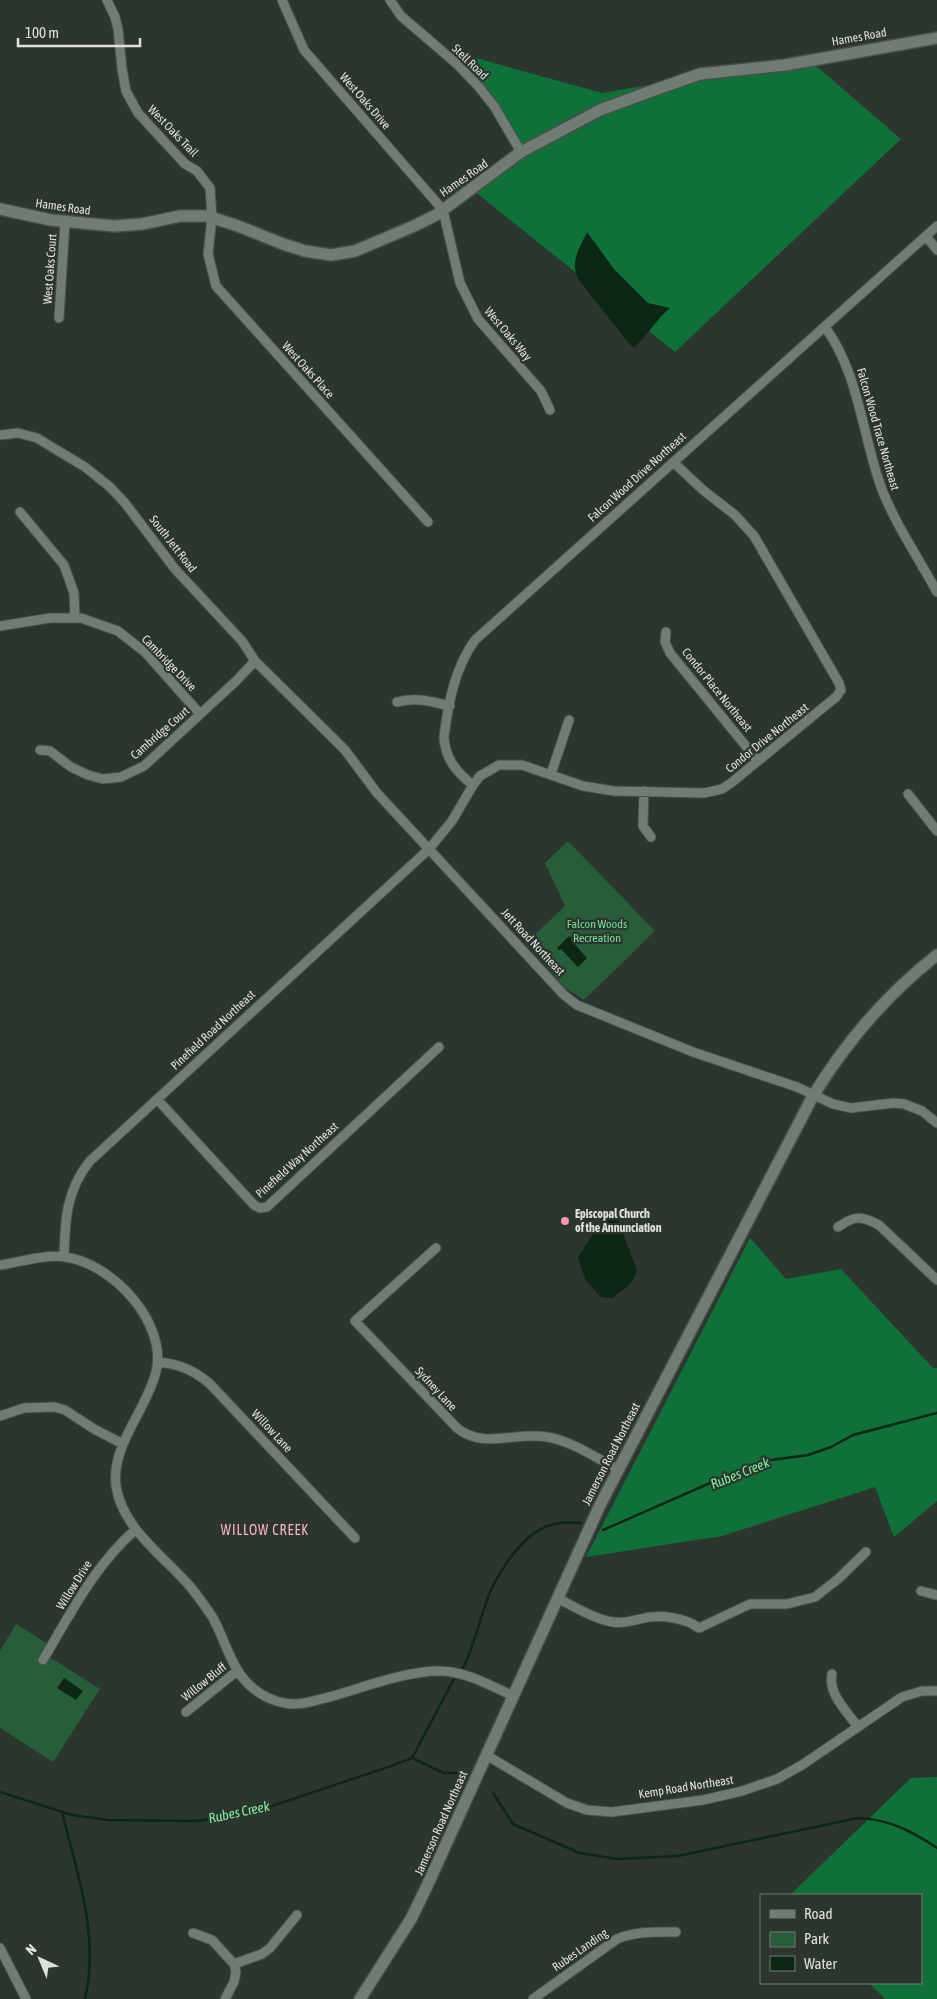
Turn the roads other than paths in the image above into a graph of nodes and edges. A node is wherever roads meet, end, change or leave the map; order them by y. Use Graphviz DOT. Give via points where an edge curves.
graph roads {
  1 [pos="107,0"];
  2 [pos="282,0"];
  3 [pos="390,0"];
  4 [pos="937,38"];
  5 [pos="521,152"];
  6 [pos="0,210"];
  7 [pos="443,210"];
  8 [pos="212,217"];
  9 [pos="66,222"];
  10 [pos="937,226"];
  11 [pos="926,236"];
  12 [pos="937,250"];
  13 [pos="58,318"];
  14 [pos="825,327"];
  15 [pos="550,410"];
  16 [pos="0,435"];
  17 [pos="673,462"];
  18 [pos="20,512"];
  19 [pos="428,522"];
  20 [pos="937,592"];
  21 [pos="75,618"];
  22 [pos="0,626"];
  23 [pos="666,632"];
  24 [pos="255,661"];
  25 [pos="397,702"];
  26 [pos="450,706"];
  27 [pos="302,707"];
  28 [pos="200,714"];
  29 [pos="569,720"];
  30 [pos="40,750"];
  31 [pos="758,761"];
  32 [pos="551,774"];
  33 [pos="473,785"];
  34 [pos="644,791"];
  35 [pos="908,794"];
  36 [pos="937,831"];
  37 [pos="651,837"];
  38 [pos="429,849"];
  39 [pos="937,955"];
  40 [pos="439,1047"];
  41 [pos="813,1096"];
  42 [pos="157,1099"];
  43 [pos="937,1123"];
  44 [pos="838,1227"];
  45 [pos="436,1248"];
  46 [pos="64,1256"];
  47 [pos="0,1265"];
  48 [pos="937,1280"];
  49 [pos="158,1362"];
  50 [pos="0,1416"];
  51 [pos="123,1444"];
  52 [pos="618,1469"];
  53 [pos="136,1529"];
  54 [pos="355,1538"];
  55 [pos="866,1552"];
  56 [pos="921,1591"];
  57 [pos="937,1594"];
  58 [pos="557,1598"];
  59 [pos="937,1601"];
  60 [pos="43,1660"];
  61 [pos="237,1670"];
  62 [pos="832,1674"];
  63 [pos="937,1691"];
  64 [pos="512,1696"];
  65 [pos="186,1712"];
  66 [pos="857,1726"];
  67 [pos="486,1755"];
  68 [pos="297,1916"];
  69 [pos="193,1932"];
  70 [pos="676,1932"];
  71 [pos="0,1948"];
  72 [pos="234,1964"];
  73 [pos="26,1999"];
  74 [pos="225,1999"];
  75 [pos="360,1999"];
  76 [pos="533,1999"];
  1 -- 8 [label="street, West Oaks Trail" via="118,28 126,91 138,113 210,188"];
  2 -- 7 [label="street, West Oaks Drive" via="304,50"];
  3 -- 5 [label="street, Stell Road" via="401,16 478,86"];
  4 -- 5 [label="street, Hames Road" via="785,65 700,74 600,110"];
  5 -- 7 [label="street, Hames Road"];
  6 -- 9 [label="street, Hames Road"];
  7 -- 8 [label="street, Hames Road" via="355,251 331,256 304,251"];
  7 -- 15 [label="street, West Oaks Way" via="460,283 478,319 541,391"];
  8 -- 9 [label="street, Hames Road" via="180,216 114,226"];
  8 -- 19 [label="street, West Oaks Place" via="208,254 216,286"];
  9 -- 13 [label="street, West Oaks Court"];
  10 -- 11 [label="street, Falcon Wood Drive Northeast"];
  11 -- 12 [label="street"];
  11 -- 14 [label="street, Falcon Wood Drive Northeast"];
  14 -- 17 [label="street, Falcon Wood Drive Northeast"];
  14 -- 20 [label="street, Falcon Wood Trace Northeast" via="848,369 882,492"];
  16 -- 24 [label="street, South Jett Road" via="36,438 97,476 125,503 175,569 242,641"];
  17 -- 26 [label="street, Falcon Wood Drive Northeast" via="476,640 460,666"];
  17 -- 31 [label="street, Condor Drive Northeast" via="735,515 754,536 841,690"];
  18 -- 21 [label="street" via="64,565 74,593"];
  21 -- 22 [label="street, Cambridge Drive" via="50,618"];
  21 -- 28 [label="street, Cambridge Drive" via="118,631 146,653"];
  23 -- 31 [label="street, Condor Place Northeast" via="665,642 670,652"];
  24 -- 27 [label="street, South Jett Road"];
  24 -- 28 [label="street, Cambridge Court"];
  25 -- 26 [label="street" via="411,698"];
  26 -- 33 [label="street, Falcon Wood Drive Northeast" via="445,748 454,767"];
  27 -- 38 [label="street, Jett Road Northeast" via="345,750 377,793"];
  28 -- 30 [label="street, Cambridge Court" via="144,766 121,777 103,779 88,775 50,751"];
  29 -- 32 [label="street"];
  31 -- 34 [label="street, Condor Drive Northeast" via="731,784 713,792"];
  32 -- 33 [label="street, Condor Drive Northeast" via="506,764 490,770"];
  32 -- 34 [label="street, Condor Drive Northeast" via="599,789"];
  33 -- 38 [label="street, Condor Drive Northeast" via="452,821"];
  34 -- 37 [label="street" via="643,826"];
  35 -- 36 [label="street"];
  38 -- 41 [label="street, Jett Road Northeast" via="564,995 577,1005 692,1052 784,1082"];
  38 -- 42 [label="street, Pinefield Road Northeast"];
  39 -- 41 [label="street, Jamerson Road Northeast" via="866,1022"];
  40 -- 42 [label="street, Pinefield Way Northeast" via="266,1207 260,1208 247,1198"];
  41 -- 43 [label="street, Jett Road Northeast" via="842,1107 904,1104 922,1111"];
  41 -- 52 [label="street, Jamerson Road Northeast"];
  42 -- 46 [label="street, Pinefield Road Northeast" via="90,1161 76,1180 66,1210"];
  44 -- 48 [label="street" via="855,1218 879,1225"];
  45 -- 52 [label="street, Sydney Lane" via="355,1321 466,1436 491,1439 547,1436"];
  46 -- 47 [label="street"];
  46 -- 49 [label="street" via="99,1270 138,1304 156,1338"];
  49 -- 51 [label="street" via="151,1388"];
  49 -- 54 [label="street, Willow Lane" via="184,1366 210,1384"];
  50 -- 51 [label="street" via="24,1408 55,1407 66,1410"];
  51 -- 53 [label="street" via="116,1465 116,1486 122,1508"];
  52 -- 58 [label="street, Jamerson Road Northeast"];
  53 -- 60 [label="street, Willow Drive" via="112,1551 93,1576"];
  53 -- 61 [label="street" via="196,1594 214,1620"];
  55 -- 58 [label="street" via="814,1597 787,1604 750,1604 699,1628 685,1620 657,1618 612,1622"];
  56 -- 57 [label="street"];
  57 -- 59 [label="street"];
  58 -- 64 [label="street, Jamerson Road Northeast"];
  61 -- 64 [label="street" via="261,1694 292,1704 436,1671 459,1673"];
  61 -- 65 [label="street, Willow Bluff"];
  62 -- 66 [label="street" via="830,1684 834,1694"];
  63 -- 66 [label="street, Kemp Road Northeast" via="922,1691 902,1697"];
  64 -- 67 [label="street, Jamerson Road Northeast"];
  66 -- 67 [label="street, Kemp Road Northeast" via="802,1765 760,1785 723,1796 612,1812 577,1807"];
  67 -- 75 [label="street, Jamerson Road Northeast" via="414,1912"];
  68 -- 72 [label="street" via="270,1948"];
  69 -- 72 [label="street" via="212,1940"];
  70 -- 76 [label="street, Rubes Landing" via="644,1932 616,1939"];
  71 -- 73 [label="street"];
  72 -- 74 [label="street" via="234,1982"];
}
